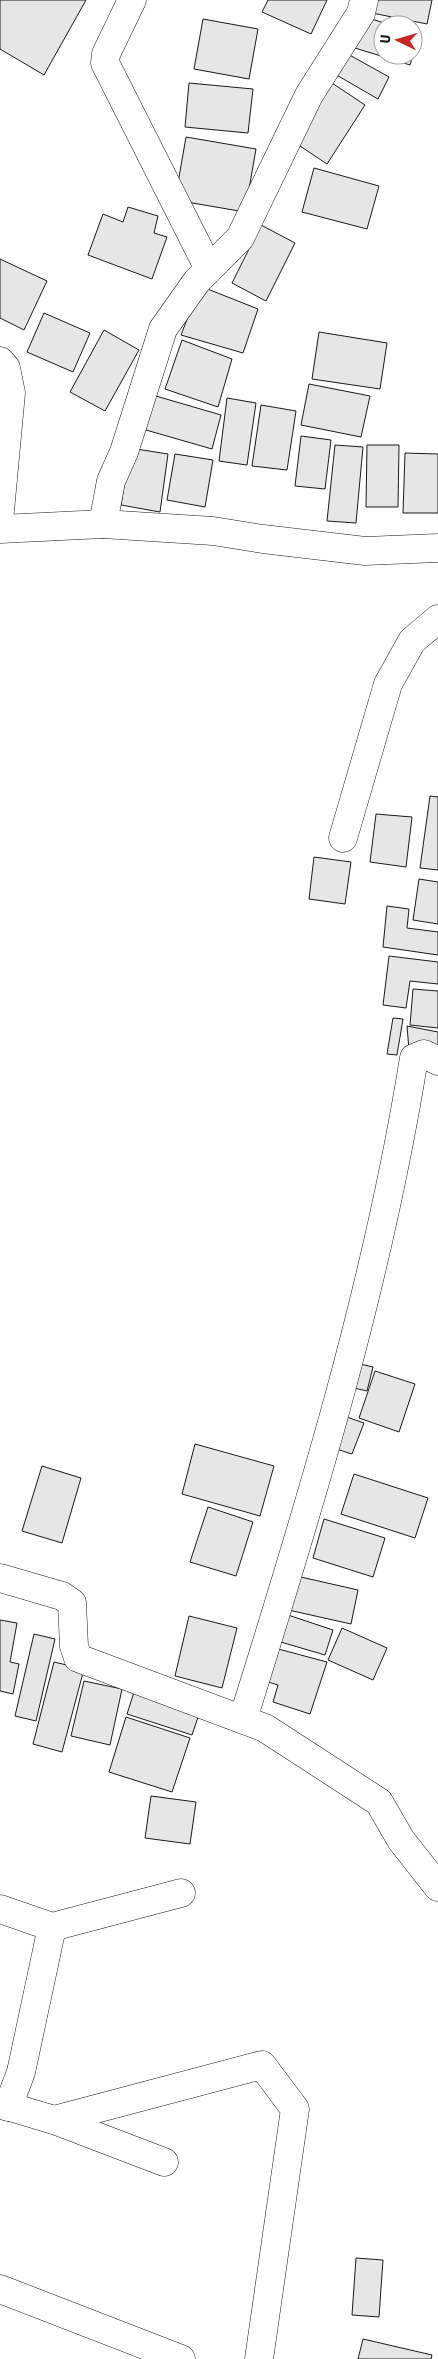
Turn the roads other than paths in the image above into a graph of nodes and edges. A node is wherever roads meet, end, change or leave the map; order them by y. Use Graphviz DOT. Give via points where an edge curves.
graph roads {
  1 [pos="132,0"];
  2 [pos="364,0"];
  3 [pos="208,269"];
  4 [pos="0,360"];
  5 [pos="0,511"];
  6 [pos="103,524"];
  7 [pos="0,529"];
  8 [pos="438,548"];
  9 [pos="438,619"];
  10 [pos="343,838"];
  11 [pos="438,1061"];
  12 [pos="0,1578"];
  13 [pos="243,1719"];
  14 [pos="438,1887"];
  15 [pos="181,1893"];
  16 [pos="0,1909"];
  17 [pos="52,1927"];
  18 [pos="4,2105"];
  19 [pos="54,2120"];
  20 [pos="164,2162"];
  21 [pos="0,2289"];
  22 [pos="181,2359"];
  23 [pos="259,2359"];
  1 -- 3 [label="street" via="106,54 105,63"];
  2 -- 3 [label="street" via="360,13 309,95 240,238"];
  3 -- 6 [label="street" via="163,329 124,452 111,481"];
  4 -- 5 [label="street" via="6,368 11,393"];
  6 -- 7 [label="street"];
  6 -- 8 [label="street" via="213,531 365,551"];
  9 -- 10 [label="street" via="412,641 388,684"];
  11 -- 13 [label="street" via="424,1054 414,1058 407,1106 356,1334 307,1516"];
  12 -- 13 [label="street" via="62,1596 72,1603 74,1646 78,1658"];
  13 -- 14 [label="street" via="265,1728 379,1802 401,1840"];
  15 -- 17 [label="street"];
  16 -- 17 [label="street"];
  17 -- 18 [label="street" via="21,2072"];
  18 -- 19 [label="street"];
  19 -- 20 [label="street"];
  19 -- 23 [label="street" via="262,2065 295,2109"];
  21 -- 22 [label="street"];
}
